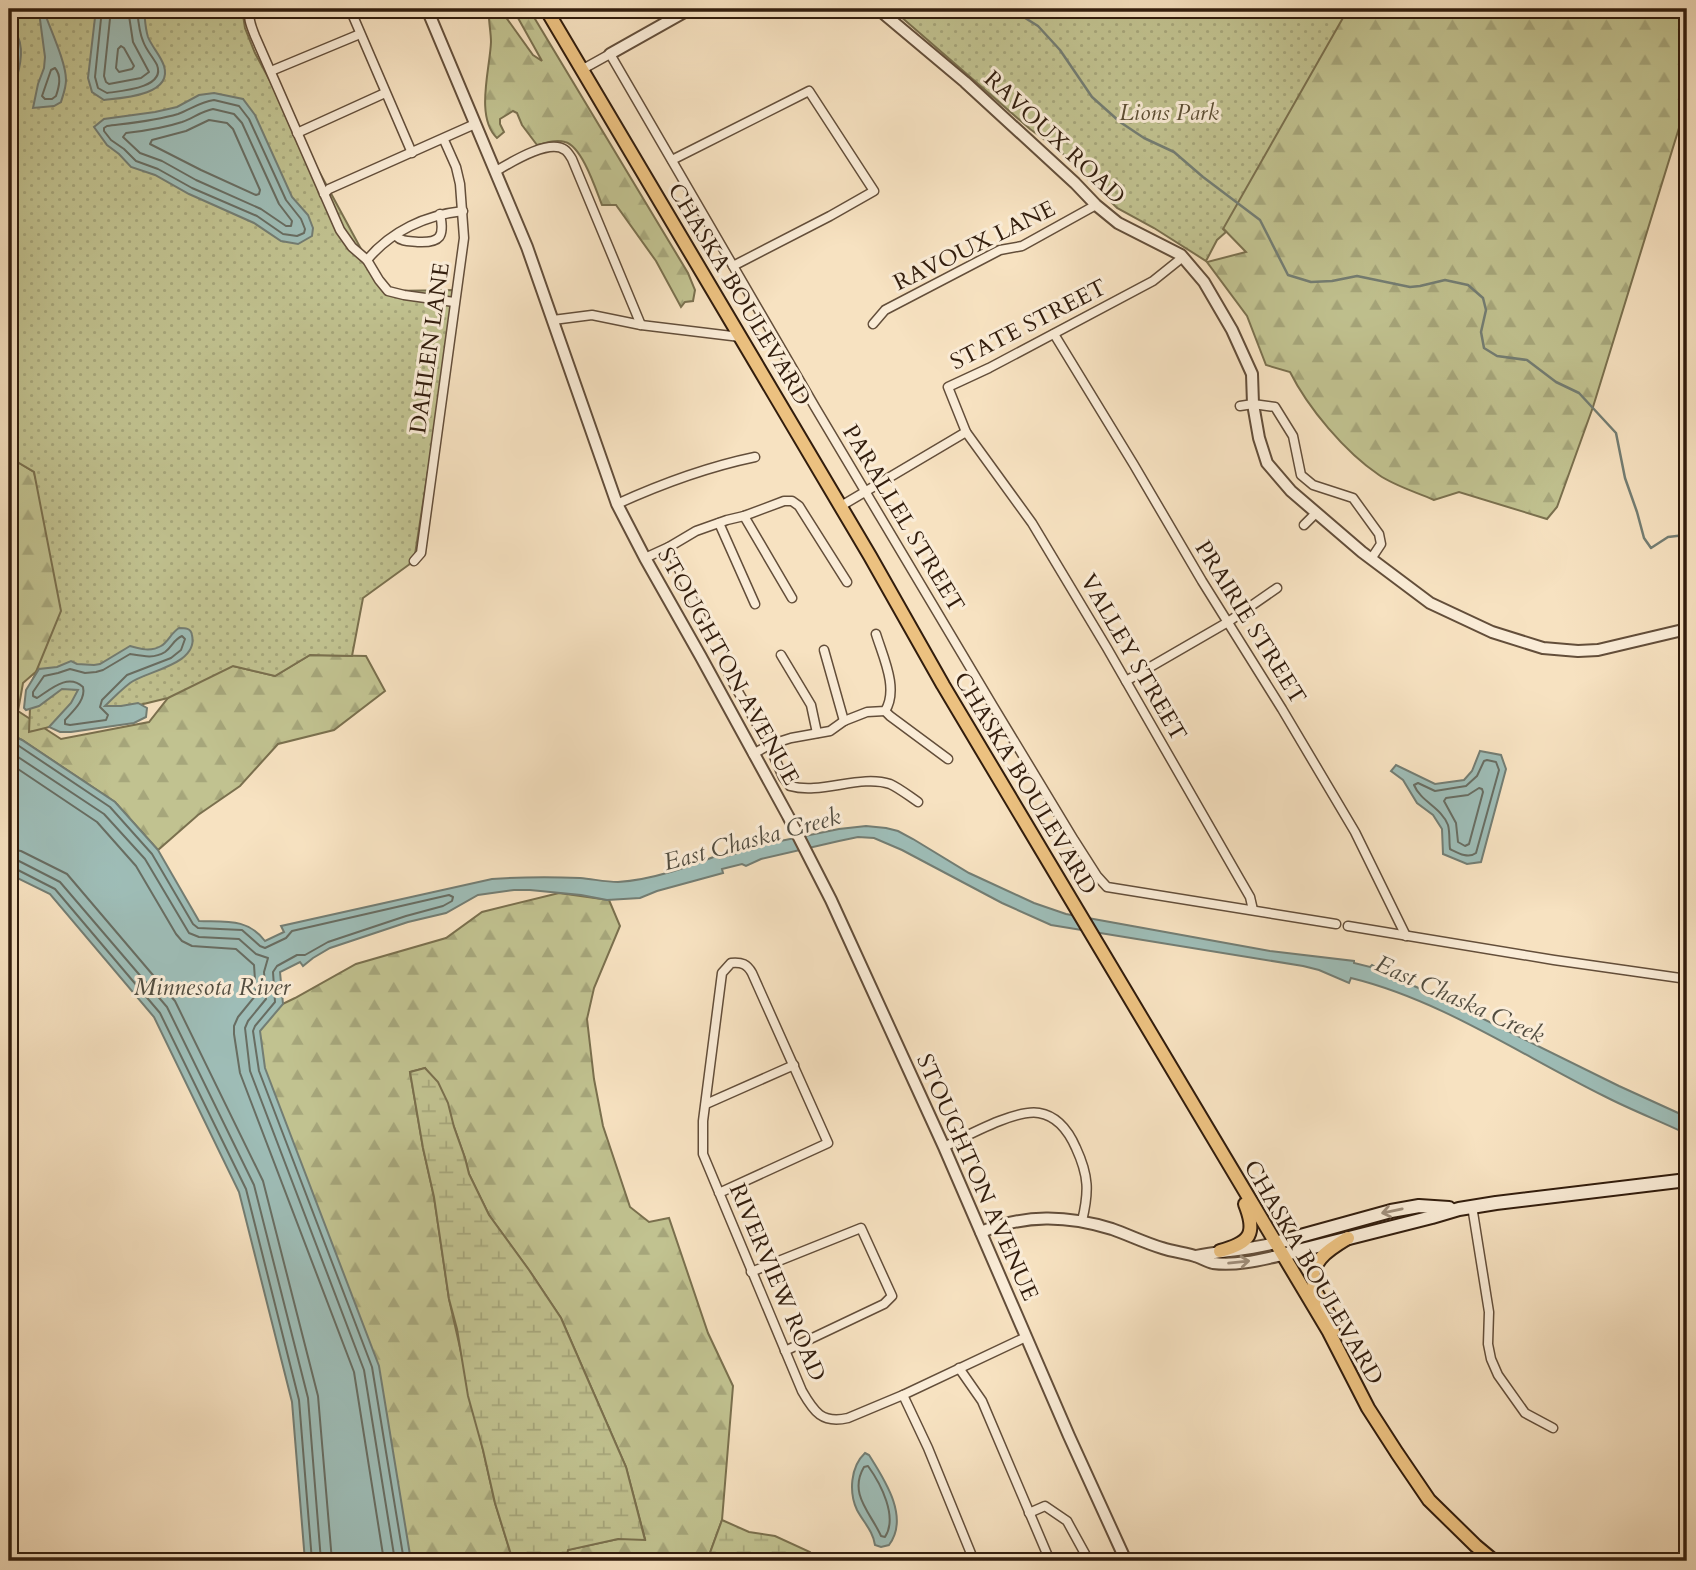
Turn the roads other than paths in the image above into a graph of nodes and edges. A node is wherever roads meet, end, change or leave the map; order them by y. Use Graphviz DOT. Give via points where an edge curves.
graph roads {
  1 [pos="250,9"];
  2 [pos="350,9"];
  3 [pos="427,9"];
  4 [pos="546,9"];
  5 [pos="690,9"];
  6 [pos="878,9"];
  7 [pos="360,34"];
  8 [pos="610,54"];
  9 [pos="583,69"];
  10 [pos="271,71"];
  11 [pos="385,93"];
  12 [pos="475,124"];
  13 [pos="297,133"];
  14 [pos="444,140"];
  15 [pos="412,153"];
  16 [pos="671,160"];
  17 [pos="496,171"];
  18 [pos="324,194"];
  19 [pos="1096,205"];
  20 [pos="463,211"];
  21 [pos="440,214"];
  22 [pos="396,236"];
  23 [pos="1183,257"];
  24 [pos="368,260"];
  25 [pos="733,267"];
  26 [pos="454,302"];
  27 [pos="553,320"];
  28 [pos="873,324"];
  29 [pos="641,325"];
  30 [pos="1054,334"];
  31 [pos="740,337"];
  32 [pos="1253,404"];
  33 [pos="1240,406"];
  34 [pos="966,432"];
  35 [pos="755,457"];
  36 [pos="866,491"];
  37 [pos="617,504"];
  38 [pos="841,506"];
  39 [pos="1316,513"];
  40 [pos="744,516"];
  41 [pos="719,523"];
  42 [pos="1304,525"];
  43 [pos="669,547"];
  44 [pos="645,558"];
  45 [pos="1371,559"];
  46 [pos="414,561"];
  47 [pos="847,582"];
  48 [pos="1277,588"];
  49 [pos="792,598"];
  50 [pos="755,604"];
  51 [pos="1228,622"];
  52 [pos="1687,629"];
  53 [pos="876,634"];
  54 [pos="709,636"];
  55 [pos="824,650"];
  56 [pos="781,655"];
  57 [pos="729,676"];
  58 [pos="1126,681"];
  59 [pos="885,711"];
  60 [pos="844,721"];
  61 [pos="817,733"];
  62 [pos="769,745"];
  63 [pos="753,754"];
  64 [pos="948,759"];
  65 [pos="918,802"];
  66 [pos="1253,911"];
  67 [pos="1336,924"];
  68 [pos="1348,926"];
  69 [pos="1406,936"];
  70 [pos="1687,979"];
  71 [pos="794,1065"];
  72 [pos="706,1104"];
  73 [pos="944,1147"];
  74 [pos="1228,1165"];
  75 [pos="1687,1180"];
  76 [pos="719,1193"];
  77 [pos="1466,1207"];
  78 [pos="1082,1221"];
  79 [pos="981,1232"];
  80 [pos="1348,1238"];
  81 [pos="1275,1243"];
  82 [pos="1220,1251"];
  83 [pos="1282,1255"];
  84 [pos="1196,1256"];
  85 [pos="751,1272"];
  86 [pos="1026,1337"];
  87 [pos="785,1351"];
  88 [pos="1339,1352"];
  89 [pos="959,1368"];
  90 [pos="903,1395"];
  91 [pos="1553,1428"];
  92 [pos="1029,1513"];
  93 [pos="974,1561"];
  94 [pos="1051,1561"];
  95 [pos="1088,1561"];
  96 [pos="1126,1561"];
  97 [pos="1494,1561"];
  1 -- 10 [label="street" via="250,22"];
  2 -- 7 [label="street"];
  3 -- 12 [label="street, STOUGHTON AVENUE"];
  4 -- 9 [label="main road, CHASKA BOULEVARD"];
  5 -- 8 [label="street"];
  6 -- 19 [label="street, RAVOUX ROAD" via="965,82"];
  7 -- 10 [label="street"];
  7 -- 11 [label="street"];
  8 -- 9 [label="street"];
  8 -- 16 [label="street, PARALLEL STREET"];
  9 -- 31 [label="main road, CHASKA BOULEVARD"];
  10 -- 13 [label="street"];
  11 -- 13 [label="street"];
  11 -- 15 [label="street"];
  12 -- 14 [label="street"];
  12 -- 17 [label="street, STOUGHTON AVENUE"];
  13 -- 18 [label="street"];
  14 -- 15 [label="street"];
  14 -- 20 [label="street, DAHLEN LANE" via="456,167"];
  15 -- 18 [label="street"];
  16 -- 25 [label="street, PARALLEL STREET"];
  16 -- 25 [label="street" via="809,91 874,191"];
  17 -- 27 [label="street, STOUGHTON AVENUE"];
  17 -- 29 [label="street" via="526,154 556,146 565,149"];
  18 -- 24 [label="street" via="340,230"];
  19 -- 23 [label="street, RAVOUX ROAD" via="1118,223"];
  19 -- 28 [label="street, RAVOUX LANE" via="1023,246 1000,250 885,310"];
  20 -- 21 [label="street"];
  20 -- 26 [label="street, DAHLEN LANE" via="464,238"];
  21 -- 22 [label="street"];
  21 -- 22 [label="street" via="443,230 435,241 403,241"];
  22 -- 24 [label="street"];
  23 -- 30 [label="street, STATE STREET" via="1153,281"];
  23 -- 32 [label="street, RAVOUX ROAD" via="1204,282 1232,330 1252,374"];
  24 -- 26 [label="street" via="388,291"];
  25 -- 36 [label="street, PARALLEL STREET"];
  26 -- 46 [label="street, DAHLEN LANE" via="421,553"];
  27 -- 29 [label="street" via="592,315"];
  27 -- 37 [label="street, STOUGHTON AVENUE"];
  29 -- 31 [label="street"];
  30 -- 34 [label="street, STATE STREET" via="948,387"];
  30 -- 51 [label="street, PRAIRIE STREET"];
  31 -- 38 [label="main road, CHASKA BOULEVARD"];
  32 -- 33 [label="street"];
  32 -- 39 [label="street, RAVOUX ROAD" via="1267,463"];
  32 -- 45 [label="street" via="1275,407 1293,436 1301,475 1313,485 1353,498 1364,511 1380,534 1381,544"];
  34 -- 36 [label="street"];
  34 -- 58 [label="street, VALLEY STREET" via="1032,523"];
  35 -- 37 [label="street" via="722,464"];
  36 -- 38 [label="street"];
  36 -- 66 [label="street, PARALLEL STREET" via="1097,877 1107,887"];
  37 -- 44 [label="street, STOUGHTON AVENUE"];
  38 -- 74 [label="main road, CHASKA BOULEVARD"];
  39 -- 42 [label="street"];
  39 -- 45 [label="street, RAVOUX ROAD"];
  40 -- 41 [label="street"];
  40 -- 47 [label="street" via="792,501"];
  40 -- 49 [label="street"];
  41 -- 43 [label="street"];
  41 -- 50 [label="street"];
  43 -- 44 [label="street"];
  43 -- 54 [label="street"];
  44 -- 63 [label="street, STOUGHTON AVENUE"];
  45 -- 52 [label="street, RAVOUX ROAD" via="1430,603 1492,632 1543,648 1598,650"];
  48 -- 51 [label="street"];
  51 -- 58 [label="street"];
  51 -- 69 [label="street, PRAIRIE STREET" via="1354,832"];
  53 -- 59 [label="street" via="890,683 890,704"];
  55 -- 60 [label="street"];
  56 -- 61 [label="street" via="811,705"];
  57 -- 62 [label="street"];
  58 -- 66 [label="street, VALLEY STREET" via="1250,897"];
  59 -- 60 [label="street"];
  59 -- 64 [label="street"];
  60 -- 61 [label="street"];
  61 -- 62 [label="street"];
  62 -- 63 [label="street"];
  62 -- 65 [label="street" via="790,786 812,789 881,783"];
  63 -- 73 [label="street, STOUGHTON AVENUE" via="814,866"];
  66 -- 67 [label="street"];
  68 -- 69 [label="street"];
  69 -- 70 [label="street"];
  71 -- 72 [label="street"];
  71 -- 72 [label="street, RIVERVIEW ROAD" via="748,966 731,963 722,973"];
  71 -- 76 [label="street" via="828,1143"];
  72 -- 76 [label="street, RIVERVIEW ROAD" via="703,1154"];
  73 -- 78 [label="street" via="1026,1113 1055,1119 1068,1131 1086,1170"];
  73 -- 79 [label="street, STOUGHTON AVENUE"];
  74 -- 81 [label="main road, CHASKA BOULEVARD"];
  74 -- 82 [label="main road" via="1251,1225 1241,1245"];
  75 -- 77 [label="main road"];
  76 -- 85 [label="street, RIVERVIEW ROAD"];
  77 -- 80 [label="main road"];
  77 -- 81 [label="main road, one-way" via="1419,1206 1391,1211"];
  77 -- 91 [label="street" via="1489,1312 1491,1359 1525,1413"];
  78 -- 79 [label="street" via="1026,1219"];
  78 -- 84 [label="street"];
  79 -- 86 [label="street, STOUGHTON AVENUE"];
  80 -- 83 [label="main road"];
  80 -- 88 [label="main road" via="1323,1254 1314,1275"];
  81 -- 82 [label="street"];
  81 -- 83 [label="main road, CHASKA BOULEVARD"];
  82 -- 84 [label="street"];
  84 -- 83 [label="street, one-way" via="1224,1263"];
  83 -- 88 [label="main road, CHASKA BOULEVARD"];
  85 -- 87 [label="street, RIVERVIEW ROAD"];
  85 -- 87 [label="street" via="861,1228 892,1296"];
  86 -- 89 [label="street, RIVERVIEW ROAD"];
  86 -- 96 [label="street, STOUGHTON AVENUE"];
  87 -- 90 [label="street, RIVERVIEW ROAD" via="811,1407 824,1418 848,1418"];
  88 -- 97 [label="main road, CHASKA BOULEVARD" via="1368,1408 1429,1500"];
  89 -- 90 [label="street, RIVERVIEW ROAD"];
  89 -- 92 [label="street" via="982,1401"];
  90 -- 93 [label="street"];
  92 -- 94 [label="street"];
  92 -- 95 [label="street" via="1045,1506 1067,1521"];
}
